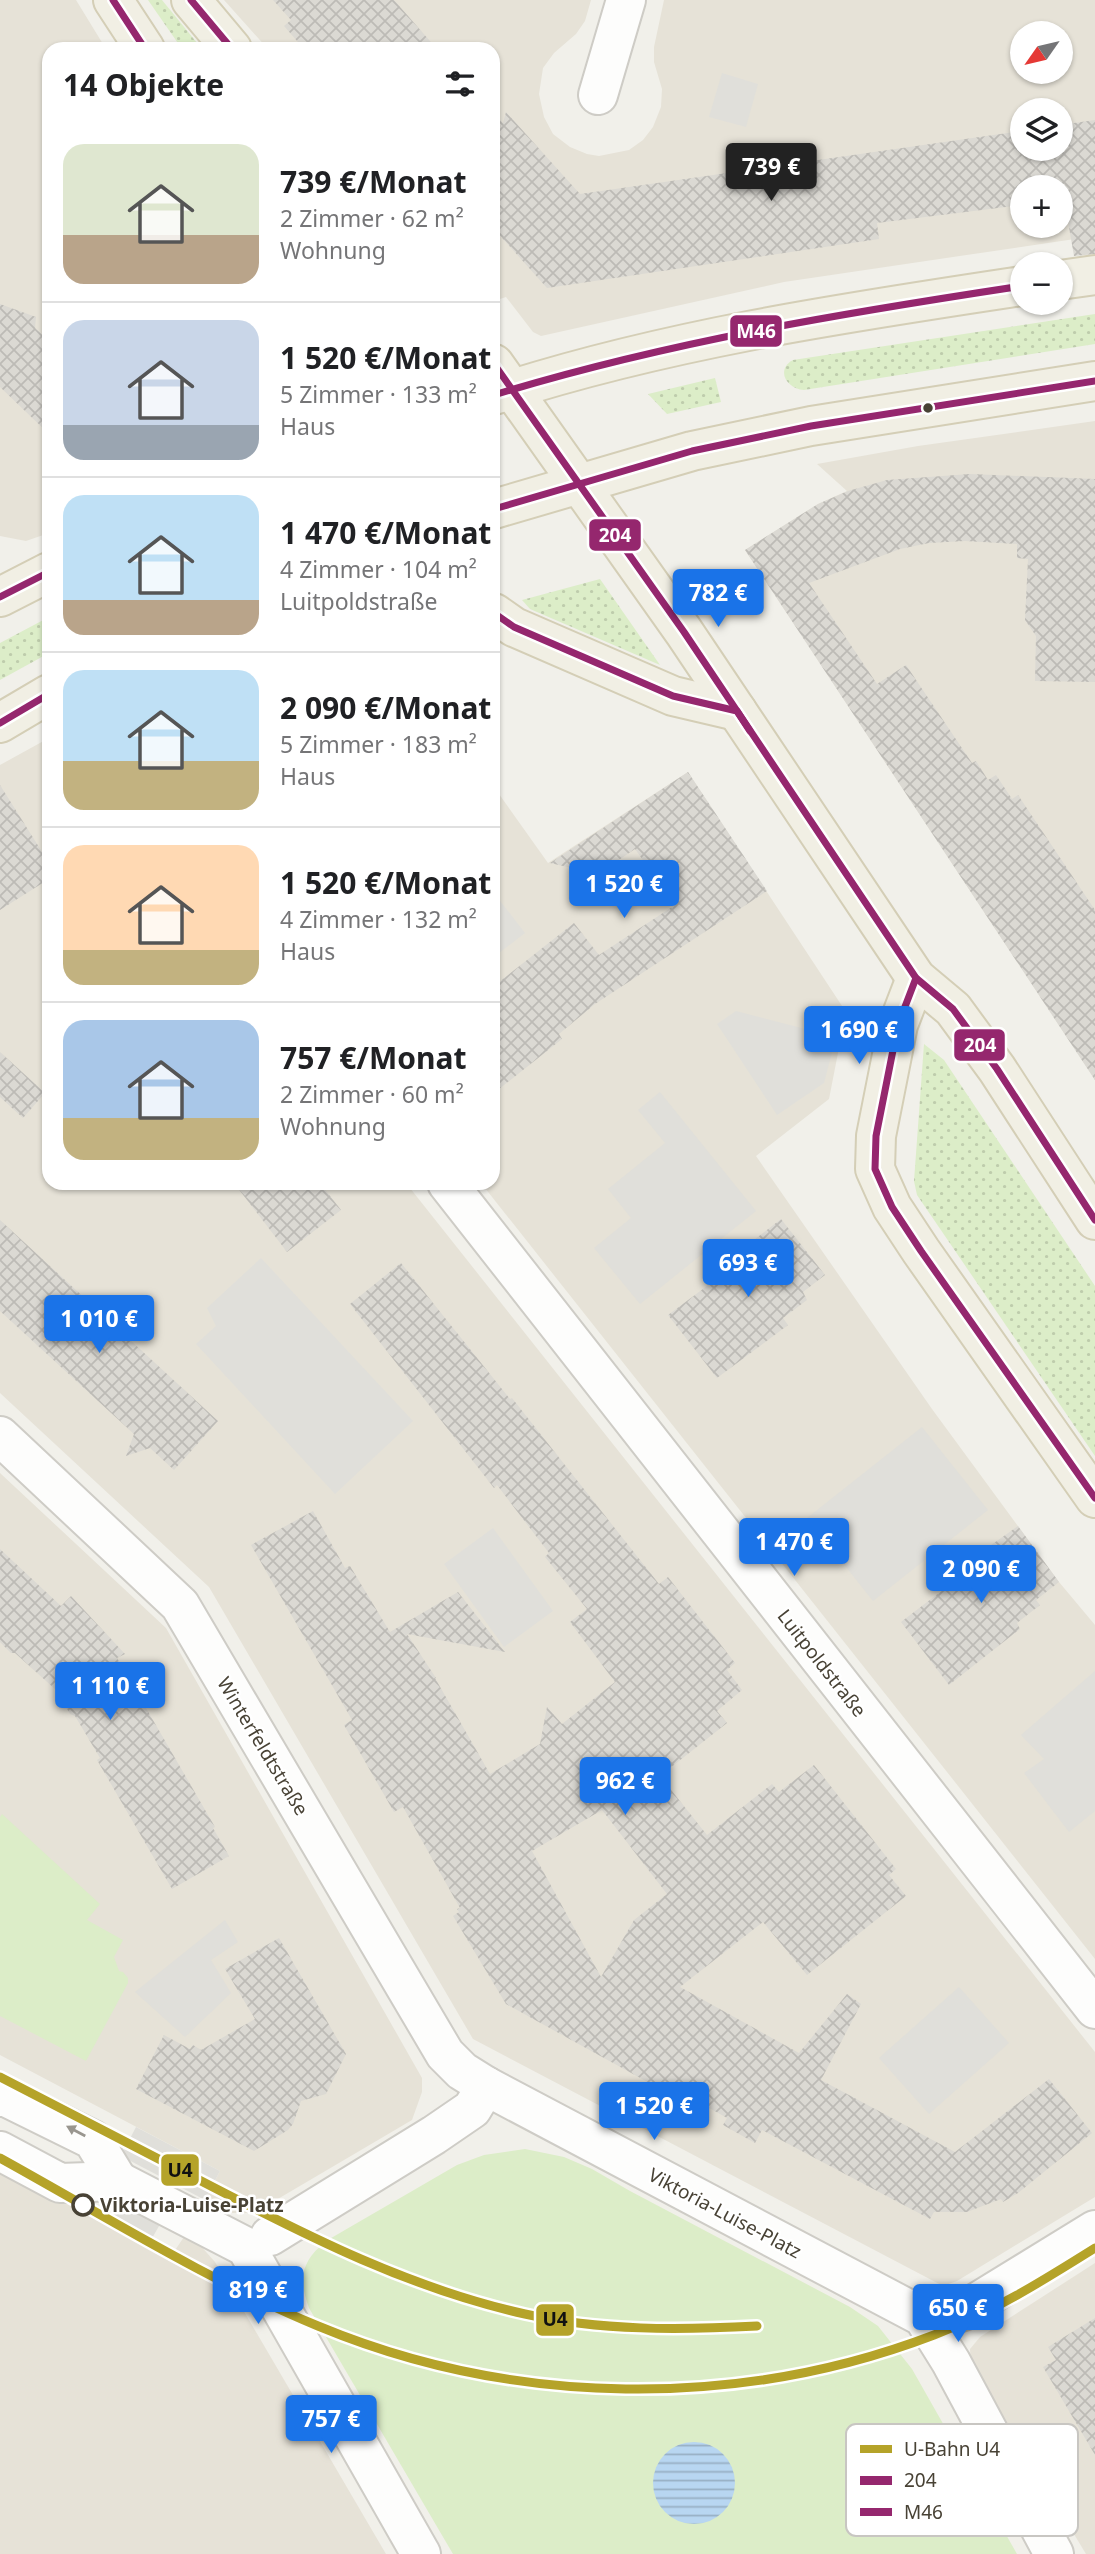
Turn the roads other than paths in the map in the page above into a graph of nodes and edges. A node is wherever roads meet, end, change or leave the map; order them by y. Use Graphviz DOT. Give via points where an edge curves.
graph roads {
  1 [pos="113,0"];
  2 [pos="191,0"];
  3 [pos="626,0"];
  4 [pos="140,42"];
  5 [pos="226,42"];
  6 [pos="598,95"];
  7 [pos="1095,275"];
  8 [pos="1073,278"];
  9 [pos="1010,288"];
  10 [pos="1095,381"];
  11 [pos="500,383"];
  12 [pos="500,384"];
  13 [pos="577,483"];
  14 [pos="500,507"];
  15 [pos="42,575"];
  16 [pos="1,595"];
  17 [pos="500,617"];
  18 [pos="42,698"];
  19 [pos="737,711"];
  20 [pos="0,723"];
  21 [pos="916,978"];
  22 [pos="452,1190"];
  23 [pos="1095,1220"];
  24 [pos="0,1436"];
  25 [pos="1095,1498"];
  26 [pos="1095,2009"];
  27 [pos="486,2086"];
  28 [pos="0,2097"];
  29 [pos="0,2151"];
  30 [pos="118,2181"];
  31 [pos="1095,2230"];
  32 [pos="258,2241"];
  33 [pos="923,2317"];
  34 [pos="984,2424"];
  35 [pos="1044,2536"];
  36 [pos="421,2554"];
  37 [pos="1054,2554"];
  1 -- 4 [label="main road"];
  2 -- 5 [label="main road"];
  3 -- 6 [label="street"];
  7 -- 8 [label="main road"];
  9 -- 11 [label="main road" via="744,330"];
  10 -- 13 [label="main road" via="811,426 681,453"];
  12 -- 13 [label="main road"];
  13 -- 14 [label="main road"];
  13 -- 19 [label="main road"];
  15 -- 16 [label="main road"];
  17 -- 19 [label="main road" via="673,696"];
  18 -- 20 [label="main road"];
  19 -- 21 [label="main road"];
  21 -- 23 [label="main road" via="953,1010 997,1069"];
  21 -- 25 [label="main road" via="898,1025 876,1136 875,1169 892,1207 921,1251"];
  22 -- 26 [label="street, Luitpoldstraße"];
  24 -- 27 [label="street, Winterfeldtstraße" via="180,1605 440,2046 462,2071"];
  27 -- 32 [label="street" via="472,2109 434,2135"];
  27 -- 33 [label="street, Viktoria-Luise-Platz"];
  30 -- 28 [label="street, one-way" via="93,2140"];
  29 -- 30 [label="street" via="60,2183"];
  30 -- 32 [label="street"];
  31 -- 33 [label="street" via="963,2311"];
  32 -- 36 [label="street"];
  33 -- 34 [label="street"];
  35 -- 37 [label="street"];
}
